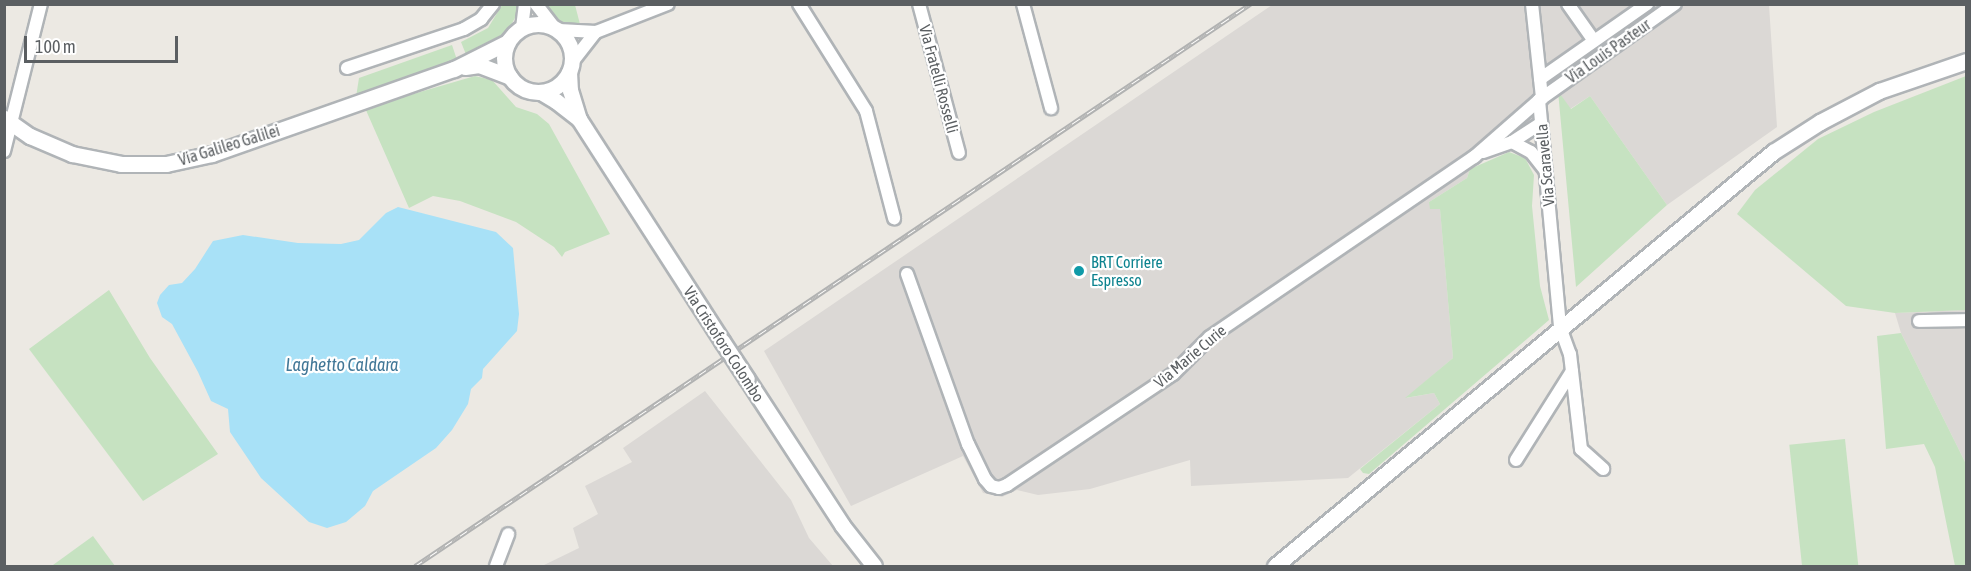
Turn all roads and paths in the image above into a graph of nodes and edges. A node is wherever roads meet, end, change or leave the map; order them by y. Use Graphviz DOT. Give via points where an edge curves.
graph roads {
  1 [pos="493,4"];
  2 [pos="525,4"];
  3 [pos="536,4"];
  4 [pos="668,4"];
  5 [pos="799,4"];
  6 [pos="919,4"];
  7 [pos="1023,4"];
  8 [pos="1532,4"];
  9 [pos="1568,4"];
  10 [pos="1647,4"];
  11 [pos="42,5"];
  12 [pos="1672,5"];
  13 [pos="522,28"];
  14 [pos="556,29"];
  15 [pos="596,32"];
  16 [pos="508,42"];
  17 [pos="1592,43"];
  18 [pos="1600,57"];
  19 [pos="1966,61"];
  20 [pos="571,67"];
  21 [pos="347,68"];
  22 [pos="454,69"];
  23 [pos="510,77"];
  24 [pos="1540,79"];
  25 [pos="541,92"];
  26 [pos="1540,99"];
  27 [pos="1051,108"];
  28 [pos="579,119"];
  29 [pos="7,123"];
  30 [pos="1541,123"];
  31 [pos="1512,142"];
  32 [pos="4,151"];
  33 [pos="959,153"];
  34 [pos="1474,157"];
  35 [pos="1545,170"];
  36 [pos="894,218"];
  37 [pos="907,274"];
  38 [pos="1966,320"];
  39 [pos="1919,321"];
  40 [pos="1560,327"];
  41 [pos="1572,371"];
  42 [pos="1516,460"];
  43 [pos="1603,470"];
  44 [pos="508,534"];
  45 [pos="496,567"];
  46 [pos="874,567"];
  47 [pos="1275,567"];
  1 -- 21 [label="street" via="481,19 464,29"];
  2 -- 13 [label="street"];
  3 -- 14 [label="street"];
  4 -- 15 [label="street"];
  5 -- 36 [label="street" via="866,111"];
  6 -- 33 [label="street, Via Fratelli Rosselli"];
  7 -- 27 [label="street"];
  8 -- 24 [label="street, Via Scaravella"];
  9 -- 17 [label="street"];
  10 -- 17 [label="street, Via Louis Pasteur"];
  11 -- 29 [label="street"];
  12 -- 18 [label="street, Via Louis Pasteur"];
  13 -- 14 [label="street" via="543,24"];
  13 -- 16 [label="street"];
  14 -- 15 [label="street"];
  14 -- 20 [label="street" via="572,49"];
  15 -- 20 [label="street"];
  16 -- 22 [label="street, Via Galileo Galilei"];
  16 -- 23 [label="street" via="504,60"];
  17 -- 18 [label="street"];
  17 -- 24 [label="street, Via Louis Pasteur"];
  18 -- 26 [label="street, Via Louis Pasteur"];
  19 -- 40 [label="street" via="1879,91 1796,137 1736,181"];
  20 -- 25 [label="street" via="558,86"];
  20 -- 28 [label="street, Via Cristoforo Colombo" via="570,90"];
  22 -- 23 [label="street, Via Galileo Galilei" via="479,65"];
  22 -- 29 [label="street, Via Galileo Galilei" via="212,154 166,164 121,164 81,156"];
  23 -- 25 [label="street" via="519,86"];
  24 -- 26 [label="street, Via Scaravella"];
  25 -- 28 [label="street, Via Cristoforo Colombo"];
  26 -- 30 [label="street, Via Scaravella"];
  26 -- 34 [label="street, Via Marie Curie"];
  28 -- 46 [label="street, Via Cristoforo Colombo, bridge" via="842,525"];
  29 -- 32 [label="street"];
  30 -- 31 [label="street"];
  30 -- 35 [label="street, Via Scaravella"];
  31 -- 34 [label="street"];
  31 -- 35 [label="street" via="1531,152"];
  34 -- 37 [label="street, Via Marie Curie" via="1210,337 1173,374 999,488 985,479 968,444"];
  35 -- 40 [label="street, Via Scaravella"];
  38 -- 39 [label="street"];
  40 -- 41 [label="street, Via Scaravella"];
  40 -- 47 [label="street"];
  41 -- 42 [label="street"];
  41 -- 43 [label="street, Via Scaravella" via="1581,449"];
  44 -- 45 [label="street"];
}
